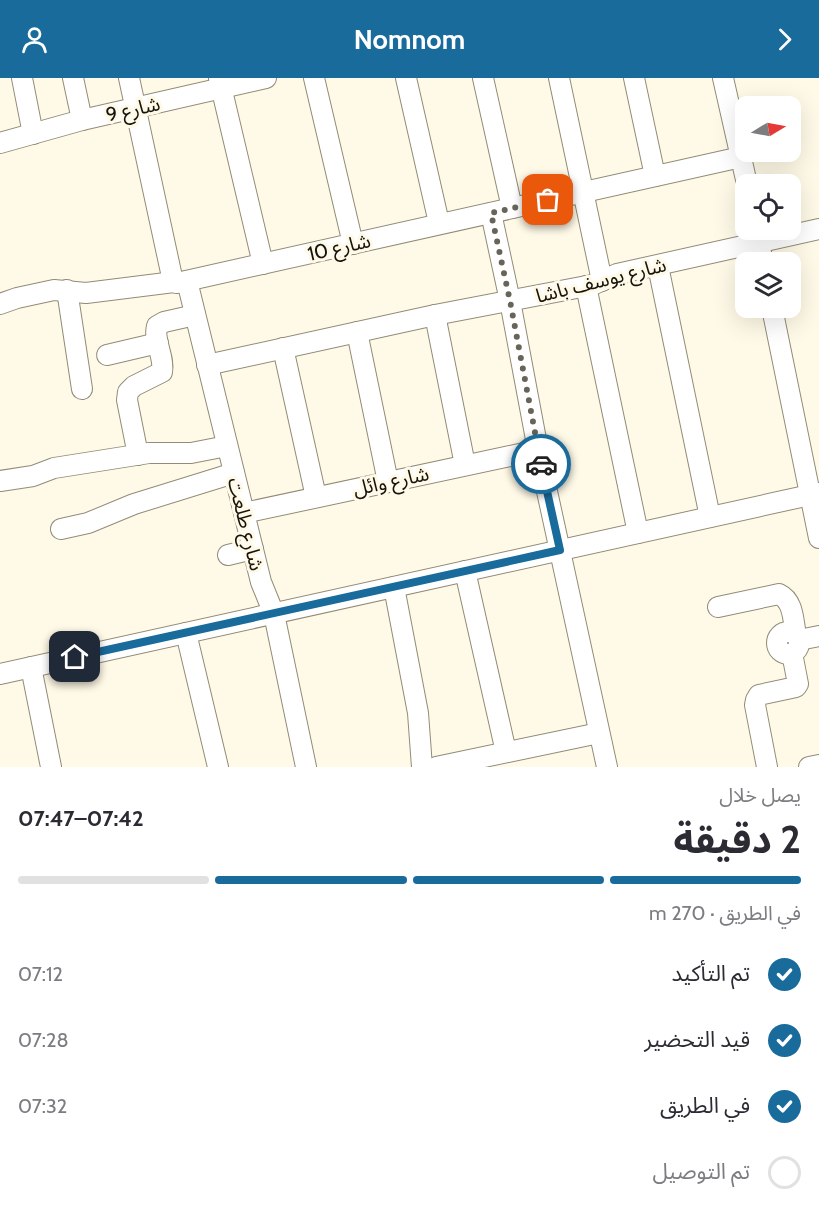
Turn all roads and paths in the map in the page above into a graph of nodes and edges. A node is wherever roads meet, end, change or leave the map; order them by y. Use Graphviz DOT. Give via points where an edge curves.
graph roads {
  1 [pos="22,78"];
  2 [pos="73,78"];
  3 [pos="129,78"];
  4 [pos="266,78"];
  5 [pos="314,78"];
  6 [pos="406,78"];
  7 [pos="483,78"];
  8 [pos="559,78"];
  9 [pos="634,78"];
  10 [pos="723,78"];
  11 [pos="221,83"];
  12 [pos="136,108"];
  13 [pos="82,120"];
  14 [pos="735,131"];
  15 [pos="33,134"];
  16 [pos="0,143"];
  17 [pos="735,158"];
  18 [pos="655,176"];
  19 [pos="584,192"];
  20 [pos="512,208"];
  21 [pos="491,213"];
  22 [pos="439,223"];
  23 [pos="819,229"];
  24 [pos="801,231"];
  25 [pos="745,240"];
  26 [pos="352,244"];
  27 [pos="263,264"];
  28 [pos="658,266"];
  29 [pos="181,282"];
  30 [pos="594,284"];
  31 [pos="67,290"];
  32 [pos="510,301"];
  33 [pos="0,304"];
  34 [pos="195,315"];
  35 [pos="435,315"];
  36 [pos="774,318"];
  37 [pos="357,332"];
  38 [pos="158,343"];
  39 [pos="283,348"];
  40 [pos="107,355"];
  41 [pos="207,365"];
  42 [pos="82,389"];
  43 [pos="227,446"];
  44 [pos="538,450"];
  45 [pos="138,456"];
  46 [pos="465,465"];
  47 [pos="234,472"];
  48 [pos="0,481"];
  49 [pos="388,482"];
  50 [pos="814,494"];
  51 [pos="316,497"];
  52 [pos="244,513"];
  53 [pos="710,517"];
  54 [pos="61,529"];
  55 [pos="638,533"];
  56 [pos="819,538"];
  57 [pos="253,549"];
  58 [pos="560,550"];
  59 [pos="228,555"];
  60 [pos="465,571"];
  61 [pos="394,587"];
  62 [pos="718,607"];
  63 [pos="274,614"];
  64 [pos="186,633"];
  65 [pos="819,636"];
  66 [pos="796,643"];
  67 [pos="31,667"];
  68 [pos="0,674"];
  69 [pos="599,733"];
  70 [pos="506,752"];
  71 [pos="819,765"];
  72 [pos="51,767"];
  73 [pos="218,767"];
  74 [pos="305,767"];
  75 [pos="422,767"];
  76 [pos="436,767"];
  77 [pos="607,767"];
  78 [pos="767,767"];
  79 [pos="809,767"];
  1 -- 15 [label="street"];
  2 -- 13 [label="street"];
  3 -- 12 [label="street, شارع طلعت"];
  4 -- 11 [label="street, شارع 9"];
  5 -- 26 [label="street"];
  6 -- 22 [label="street"];
  7 -- 20 [label="street"];
  8 -- 19 [label="street"];
  9 -- 18 [label="street"];
  10 -- 14 [label="street"];
  11 -- 12 [label="street, شارع 9"];
  11 -- 27 [label="street"];
  12 -- 13 [label="street, شارع 9"];
  12 -- 29 [label="street, شارع طلعت"];
  13 -- 15 [label="street, شارع 9"];
  15 -- 16 [label="street, شارع 9"];
  17 -- 18 [label="street, شارع 10"];
  18 -- 19 [label="street, شارع 10"];
  19 -- 20 [label="street, شارع 10"];
  19 -- 30 [label="street"];
  20 -- 21 [label="street, شارع 10"];
  21 -- 22 [label="street, شارع 10"];
  21 -- 32 [label="street"];
  22 -- 26 [label="street, شارع 10"];
  23 -- 24 [label="street, شارع يوسف باشا"];
  25 -- 28 [label="street, شارع يوسف باشا"];
  26 -- 27 [label="street, شارع 10"];
  27 -- 29 [label="street, شارع 10"];
  28 -- 30 [label="street, شارع يوسف باشا" via="617,274"];
  28 -- 53 [label="street"];
  29 -- 31 [label="street, شارع 10" via="86,293"];
  29 -- 34 [label="street, شارع طلعت"];
  30 -- 32 [label="street, شارع يوسف باشا"];
  30 -- 55 [label="street"];
  31 -- 33 [label="street, شارع 10" via="41,291"];
  31 -- 42 [label="street"];
  32 -- 35 [label="street, شارع يوسف باشا"];
  32 -- 44 [label="street"];
  34 -- 38 [label="street" via="160,323 156,329"];
  34 -- 41 [label="street, شارع طلعت"];
  35 -- 37 [label="street, شارع يوسف باشا"];
  35 -- 46 [label="street"];
  36 -- 50 [label="street"];
  37 -- 39 [label="street, شارع يوسف باشا"];
  37 -- 49 [label="street"];
  38 -- 40 [label="street"];
  38 -- 45 [label="street" via="162,372 131,388 127,396"];
  39 -- 41 [label="street, شارع يوسف باشا"];
  39 -- 51 [label="street"];
  41 -- 43 [label="street, شارع طلعت"];
  43 -- 45 [label="street"];
  43 -- 47 [label="street, شارع طلعت"];
  44 -- 46 [label="street, شارع وائل"];
  44 -- 58 [label="street"];
  45 -- 48 [label="street" via="54,468"];
  46 -- 49 [label="street, شارع وائل"];
  47 -- 52 [label="street, شارع طلعت"];
  47 -- 54 [label="street"];
  49 -- 51 [label="street, شارع وائل"];
  50 -- 53 [label="street"];
  50 -- 56 [label="street"];
  51 -- 52 [label="street, شارع وائل"];
  52 -- 57 [label="street, شارع طلعت"];
  53 -- 55 [label="street"];
  55 -- 58 [label="street"];
  57 -- 59 [label="street"];
  57 -- 63 [label="street, شارع طلعت" via="263,590"];
  58 -- 60 [label="street"];
  58 -- 69 [label="street"];
  60 -- 61 [label="street"];
  60 -- 70 [label="street"];
  61 -- 63 [label="street"];
  61 -- 75 [label="street" via="418,713"];
  62 -- 66 [label="street" via="779,594 786,597"];
  63 -- 64 [label="street"];
  63 -- 74 [label="street, شارع طلعت"];
  64 -- 67 [label="street"];
  64 -- 73 [label="street"];
  65 -- 66 [label="street"];
  66 -- 78 [label="street" via="796,687 765,693 756,700"];
  67 -- 68 [label="street"];
  67 -- 72 [label="street"];
  69 -- 70 [label="street"];
  69 -- 77 [label="street"];
  70 -- 76 [label="street"];
  71 -- 79 [label="street"];
}
